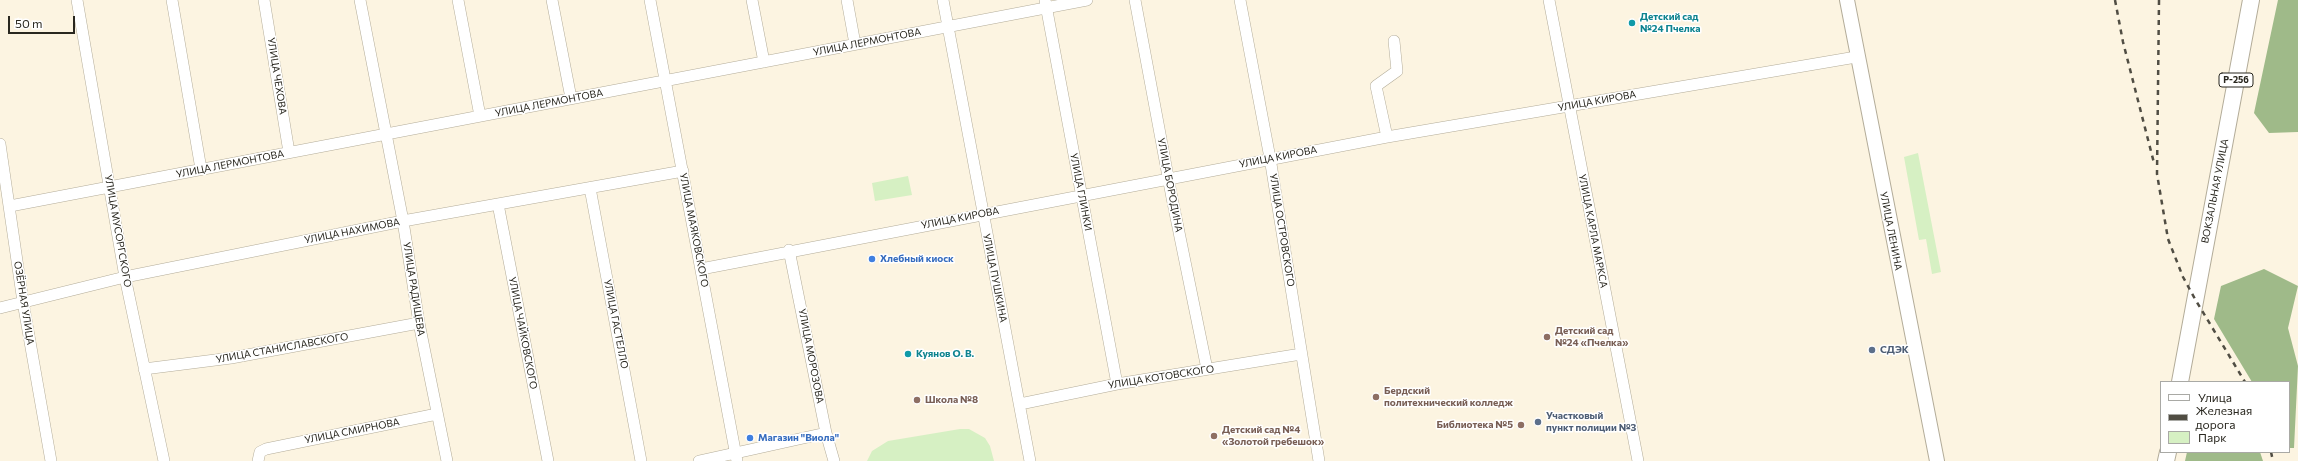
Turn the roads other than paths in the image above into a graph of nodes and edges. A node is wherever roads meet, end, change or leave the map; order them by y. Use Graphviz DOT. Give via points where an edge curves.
graph roads {
  1 [pos="77,0"];
  2 [pos="172,0"];
  3 [pos="264,0"];
  4 [pos="360,0"];
  5 [pos="458,0"];
  6 [pos="552,0"];
  7 [pos="650,0"];
  8 [pos="752,0"];
  9 [pos="847,0"];
  10 [pos="943,0"];
  11 [pos="1087,0"];
  12 [pos="1135,0"];
  13 [pos="1240,0"];
  14 [pos="1549,0"];
  15 [pos="1847,0"];
  16 [pos="2251,0"];
  17 [pos="1046,4"];
  18 [pos="948,26"];
  19 [pos="1394,41"];
  20 [pos="855,44"];
  21 [pos="1856,57"];
  22 [pos="764,62"];
  23 [pos="666,80"];
  24 [pos="571,98"];
  25 [pos="1568,106"];
  26 [pos="480,116"];
  27 [pos="386,134"];
  28 [pos="1387,136"];
  29 [pos="0,145"];
  30 [pos="289,152"];
  31 [pos="1270,158"];
  32 [pos="201,169"];
  33 [pos="683,171"];
  34 [pos="1168,178"];
  35 [pos="110,186"];
  36 [pos="590,188"];
  37 [pos="1082,195"];
  38 [pos="498,204"];
  39 [pos="10,206"];
  40 [pos="983,214"];
  41 [pos="403,221"];
  42 [pos="790,250"];
  43 [pos="701,268"];
  44 [pos="125,277"];
  45 [pos="23,302"];
  46 [pos="0,308"];
  47 [pos="419,323"];
  48 [pos="1301,354"];
  49 [pos="144,369"];
  50 [pos="1207,369"];
  51 [pos="2180,381"];
  52 [pos="1117,384"];
  53 [pos="1020,404"];
  54 [pos="437,414"];
  55 [pos="826,433"];
  56 [pos="736,458"];
  57 [pos="51,461"];
  58 [pos="164,461"];
  59 [pos="258,461"];
  60 [pos="447,461"];
  61 [pos="548,461"];
  62 [pos="641,461"];
  63 [pos="699,461"];
  64 [pos="834,461"];
  65 [pos="1030,461"];
  66 [pos="1319,461"];
  67 [pos="1638,461"];
  68 [pos="1936,461"];
  1 -- 35 [label="street, УЛИЦА МУСОРГСКОГО"];
  2 -- 32 [label="street"];
  3 -- 30 [label="street, УЛИЦА ЧЕХОВА"];
  4 -- 27 [label="street, УЛИЦА РАДИЩЕВА"];
  5 -- 26 [label="street"];
  6 -- 24 [label="street"];
  7 -- 23 [label="street, УЛИЦА МАЯКОВСКОГО"];
  8 -- 22 [label="street"];
  9 -- 20 [label="street"];
  10 -- 18 [label="street, УЛИЦА ПУШКИНА"];
  11 -- 17 [label="street, УЛИЦА ЛЕРМОНТОВА"];
  12 -- 34 [label="street, УЛИЦА БОРОДИНА"];
  13 -- 31 [label="street, УЛИЦА ОСТРОВСКОГО"];
  14 -- 25 [label="street, УЛИЦА КАРЛА МАРКСА"];
  15 -- 21 [label="main road, УЛИЦА ЛЕНИНА"];
  16 -- 51 [label="highway, ВОКЗАЛЬНАЯ УЛИЦА / Р-256"];
  17 -- 18 [label="street, УЛИЦА ЛЕРМОНТОВА"];
  17 -- 37 [label="street, УЛИЦА ГЛИНКИ"];
  18 -- 20 [label="street, УЛИЦА ЛЕРМОНТОВА"];
  18 -- 40 [label="street, УЛИЦА ПУШКИНА"];
  19 -- 28 [label="street" via="1397,71 1376,86"];
  20 -- 22 [label="street, УЛИЦА ЛЕРМОНТОВА"];
  21 -- 25 [label="street, УЛИЦА КИРОВА"];
  21 -- 68 [label="main road, УЛИЦА ЛЕНИНА"];
  22 -- 23 [label="street, УЛИЦА ЛЕРМОНТОВА"];
  23 -- 24 [label="street, УЛИЦА ЛЕРМОНТОВА"];
  23 -- 33 [label="street, УЛИЦА МАЯКОВСКОГО"];
  24 -- 26 [label="street, УЛИЦА ЛЕРМОНТОВА"];
  25 -- 28 [label="street, УЛИЦА КИРОВА"];
  25 -- 67 [label="street, УЛИЦА КАРЛА МАРКСА"];
  26 -- 27 [label="street, УЛИЦА ЛЕРМОНТОВА"];
  27 -- 30 [label="street, УЛИЦА ЛЕРМОНТОВА"];
  27 -- 41 [label="street, УЛИЦА РАДИЩЕВА"];
  28 -- 31 [label="street, УЛИЦА КИРОВА"];
  29 -- 39 [label="street, ОЗЁРНАЯ УЛИЦА"];
  30 -- 32 [label="street, УЛИЦА ЛЕРМОНТОВА"];
  31 -- 34 [label="street, УЛИЦА КИРОВА"];
  31 -- 48 [label="street, УЛИЦА ОСТРОВСКОГО"];
  32 -- 35 [label="street, УЛИЦА ЛЕРМОНТОВА"];
  33 -- 36 [label="street, УЛИЦА НАХИМОВА"];
  33 -- 43 [label="street, УЛИЦА МАЯКОВСКОГО"];
  34 -- 37 [label="street, УЛИЦА КИРОВА"];
  34 -- 50 [label="street, УЛИЦА БОРОДИНА"];
  35 -- 39 [label="street, УЛИЦА ЛЕРМОНТОВА"];
  35 -- 44 [label="street, УЛИЦА МУСОРГСКОГО"];
  36 -- 38 [label="street, УЛИЦА НАХИМОВА"];
  36 -- 62 [label="street, УЛИЦА ГАСТЕЛЛО"];
  37 -- 40 [label="street, УЛИЦА КИРОВА"];
  37 -- 52 [label="street, УЛИЦА ГЛИНКИ"];
  38 -- 41 [label="street, УЛИЦА НАХИМОВА"];
  38 -- 61 [label="street, УЛИЦА ЧАЙКОВСКОГО"];
  39 -- 45 [label="street, ОЗЁРНАЯ УЛИЦА"];
  40 -- 42 [label="street, УЛИЦА КИРОВА"];
  40 -- 53 [label="street, УЛИЦА ПУШКИНА"];
  41 -- 44 [label="street, УЛИЦА НАХИМОВА"];
  41 -- 47 [label="street, УЛИЦА РАДИЩЕВА"];
  42 -- 43 [label="street, УЛИЦА КИРОВА"];
  42 -- 55 [label="street, УЛИЦА МОРОЗОВА"];
  43 -- 56 [label="street, УЛИЦА МАЯКОВСКОГО"];
  44 -- 45 [label="street, УЛИЦА НАХИМОВА"];
  44 -- 49 [label="street, УЛИЦА МУСОРГСКОГО"];
  45 -- 46 [label="street, УЛИЦА НАХИМОВА"];
  45 -- 57 [label="street, ОЗЁРНАЯ УЛИЦА"];
  47 -- 49 [label="street, УЛИЦА СТАНИСЛАВСКОГО" via="232,358"];
  47 -- 54 [label="street, УЛИЦА РАДИЩЕВА"];
  48 -- 50 [label="street, УЛИЦА КОТОВСКОГО"];
  48 -- 66 [label="street, УЛИЦА ОСТРОВСКОГО"];
  49 -- 58 [label="street, УЛИЦА МУСОРГСКОГО"];
  50 -- 52 [label="street, УЛИЦА КОТОВСКОГО"];
  52 -- 53 [label="street, УЛИЦА КОТОВСКОГО"];
  53 -- 65 [label="street, УЛИЦА ПУШКИНА"];
  54 -- 59 [label="street, УЛИЦА СМИРНОВА" via="266,448 260,452"];
  54 -- 60 [label="street, УЛИЦА РАДИЩЕВА"];
  55 -- 56 [label="street"];
  55 -- 64 [label="street, УЛИЦА МОРОЗОВА"];
  56 -- 63 [label="street"];
}
